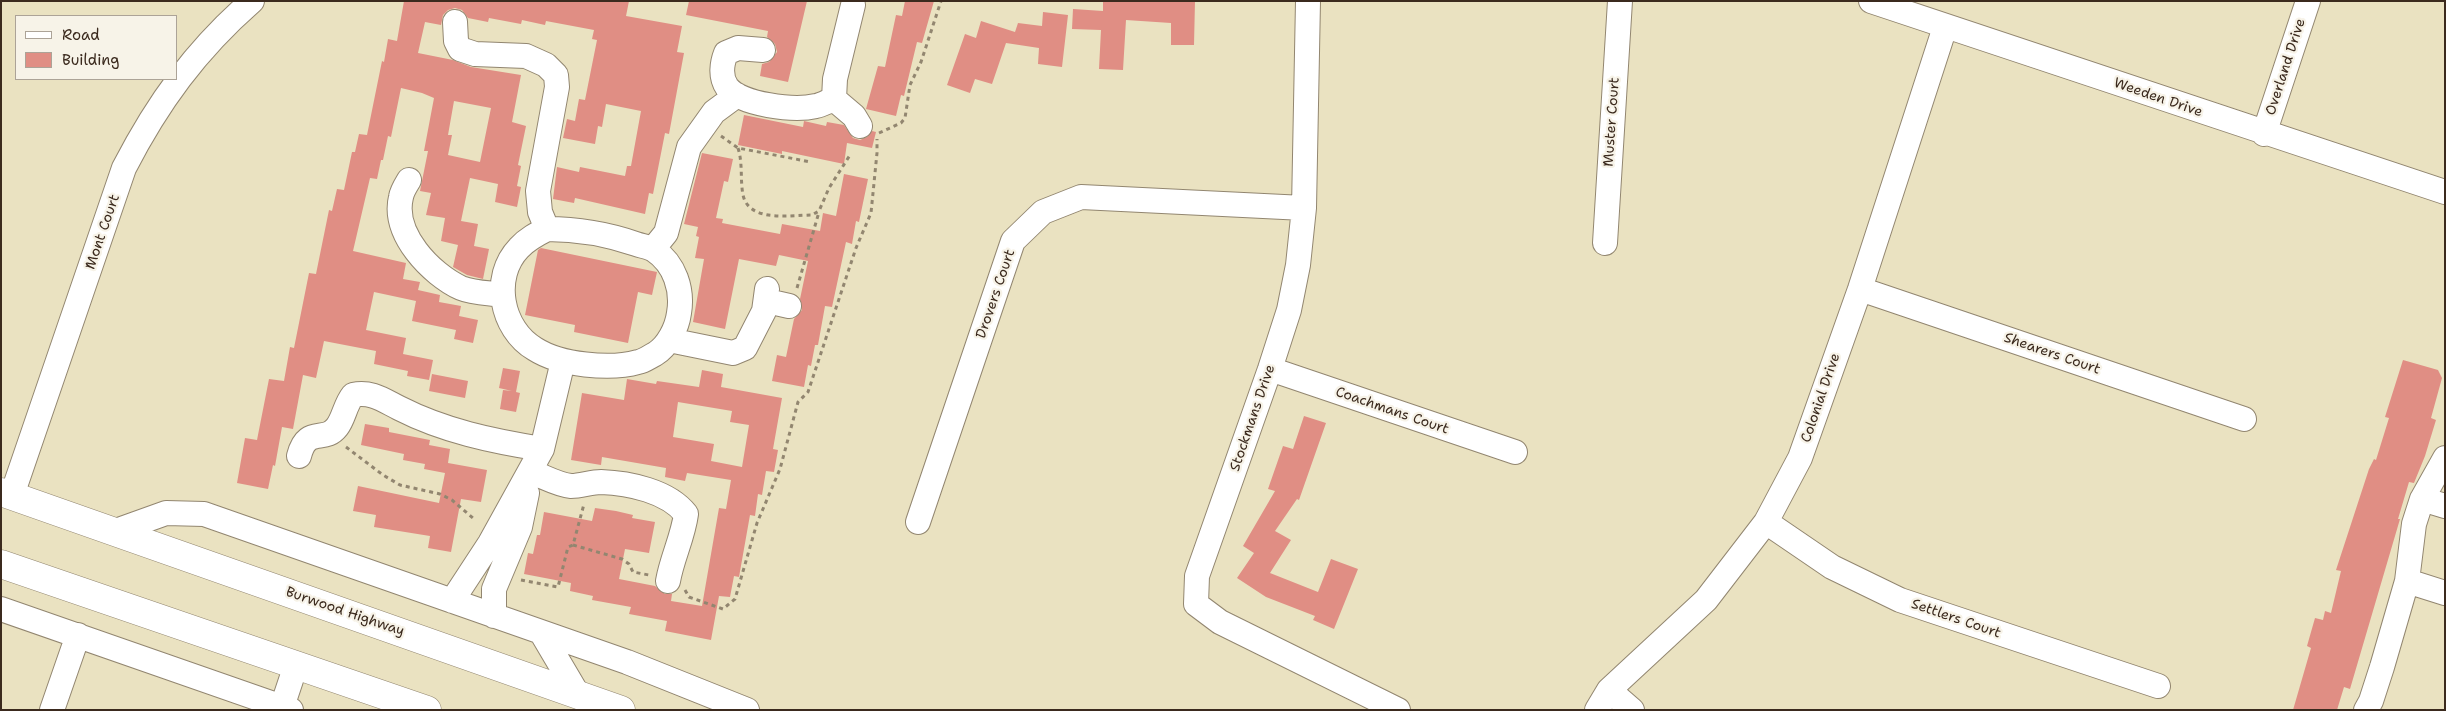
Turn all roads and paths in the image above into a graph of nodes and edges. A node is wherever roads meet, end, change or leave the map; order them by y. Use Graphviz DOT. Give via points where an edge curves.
graph roads {
  1 [pos="252,1"];
  2 [pos="941,1"];
  3 [pos="1308,1"];
  4 [pos="1620,1"];
  5 [pos="1871,1"];
  6 [pos="2308,1"];
  7 [pos="853,5"];
  8 [pos="455,22"];
  9 [pos="1945,27"];
  10 [pos="763,50"];
  11 [pos="178,78"];
  12 [pos="176,80"];
  13 [pos="736,96"];
  14 [pos="834,99"];
  15 [pos="705,124"];
  16 [pos="860,126"];
  17 [pos="2264,134"];
  18 [pos="738,148"];
  19 [pos="850,155"];
  20 [pos="811,162"];
  21 [pos="409,180"];
  22 [pos="2445,192"];
  23 [pos="1304,208"];
  24 [pos="819,211"];
  25 [pos="547,229"];
  26 [pos="1605,243"];
  27 [pos="653,249"];
  28 [pos="1860,289"];
  29 [pos="503,295"];
  30 [pos="774,299"];
  31 [pos="669,340"];
  32 [pos="563,361"];
  33 [pos="1270,369"];
  34 [pos="2244,419"];
  35 [pos="329,434"];
  36 [pos="542,449"];
  37 [pos="1515,452"];
  38 [pos="299,456"];
  39 [pos="2445,458"];
  40 [pos="531,472"];
  41 [pos="584,484"];
  42 [pos="7,494"];
  43 [pos="2422,499"];
  44 [pos="2445,506"];
  45 [pos="474,519"];
  46 [pos="918,522"];
  47 [pos="1766,522"];
  48 [pos="112,532"];
  49 [pos="573,544"];
  50 [pos="1,564"];
  51 [pos="513,578"];
  52 [pos="2407,581"];
  53 [pos="668,582"];
  54 [pos="2445,593"];
  55 [pos="452,601"];
  56 [pos="1,609"];
  57 [pos="494,616"];
  58 [pos="541,632"];
  59 [pos="78,636"];
  60 [pos="296,664"];
  61 [pos="2158,686"];
  62 [pos="577,693"];
  63 [pos="1603,700"];
  64 [pos="287,708"];
  65 [pos="52,710"];
  66 [pos="427,710"];
  67 [pos="621,710"];
  68 [pos="747,710"];
  69 [pos="1398,710"];
  70 [pos="1632,710"];
  71 [pos="2366,710"];
  1 -- 11 [label="street, Mont Court" via="195,56"];
  2 -- 53 [label="path" via="922,62 910,85 905,118 878,135 871,213 856,248 808,392 798,402 780,469 757,523 735,599 723,610 689,597 678,583"];
  3 -- 23 [label="street, Stockmans Drive"];
  4 -- 26 [label="street, Muster Court"];
  5 -- 9 [label="street, Weeden Drive"];
  6 -- 17 [label="street, Overland Drive"];
  7 -- 14 [label="street" via="835,79"];
  8 -- 25 [label="street" via="460,49 475,54 526,56 546,65 556,75 557,87 538,191 540,212"];
  9 -- 17 [label="street, Weeden Drive"];
  9 -- 28 [label="street, Colonial Drive"];
  10 -- 13 [label="street" via="738,48 726,53 722,66 726,85"];
  12 -- 42 [label="street, Mont Court" via="124,168"];
  13 -- 14 [label="street" via="790,108 816,106"];
  13 -- 15 [label="street" via="714,112"];
  14 -- 16 [label="street" via="854,116"];
  15 -- 18 [label="path"];
  15 -- 27 [label="street" via="689,147 666,233"];
  17 -- 22 [label="street, Weeden Drive"];
  18 -- 20 [label="path"];
  18 -- 24 [label="path" via="742,161 743,196 752,210 764,215 812,215"];
  19 -- 24 [label="path"];
  21 -- 29 [label="street" via="400,197 401,219 413,248 437,274 463,289"];
  23 -- 33 [label="street, Stockmans Drive" via="1289,310"];
  23 -- 46 [label="street, Drovers Court" via="1081,197 1043,212 1014,241"];
  24 -- 30 [label="path" via="793,299"];
  25 -- 27 [label="street" via="578,229"];
  25 -- 29 [label="street" via="518,249 505,271"];
  27 -- 31 [label="street" via="665,260 676,278 681,299 678,320"];
  28 -- 34 [label="street, Shearers Court"];
  28 -- 47 [label="street, Colonial Drive" via="1800,458"];
  29 -- 32 [label="street" via="504,309 514,330 534,349"];
  30 -- 31 [label="street" via="745,348 733,353"];
  31 -- 32 [label="street" via="659,351 639,362 608,366"];
  32 -- 36 [label="street"];
  33 -- 37 [label="street, Coachmans Court"];
  33 -- 69 [label="street, Stockmans Drive" via="1197,576 1196,604 1220,622"];
  35 -- 36 [label="street" via="337,428 353,395 365,392 422,420 461,433"];
  35 -- 38 [label="street" via="311,437 302,444"];
  35 -- 45 [label="path" via="400,485 440,494"];
  36 -- 40 [label="street"];
  39 -- 43 [label="street"];
  40 -- 41 [label="street" via="569,486"];
  40 -- 55 [label="street"];
  40 -- 57 [label="street" via="520,527 494,588"];
  41 -- 49 [label="path" via="586,501"];
  41 -- 53 [label="street" via="621,484 660,494 679,505 686,514"];
  42 -- 48 [label="highway, Burwood Highway"];
  43 -- 44 [label="street"];
  43 -- 52 [label="street" via="2414,524"];
  47 -- 61 [label="street, Settlers Court" via="1832,567 1900,600"];
  47 -- 63 [label="street, Colonial Drive" via="1706,600"];
  48 -- 55 [label="street" via="166,512 204,514"];
  48 -- 62 [label="highway, Burwood Highway"];
  49 -- 51 [label="path" via="568,547 558,587"];
  49 -- 53 [label="path" via="622,559 633,572"];
  50 -- 60 [label="highway"];
  52 -- 54 [label="street"];
  52 -- 71 [label="street"];
  55 -- 57 [label="street"];
  56 -- 59 [label="street"];
  57 -- 58 [label="street"];
  58 -- 62 [label="street"];
  58 -- 68 [label="street" via="658,673"];
  59 -- 64 [label="street"];
  59 -- 65 [label="street"];
  60 -- 64 [label="street"];
  60 -- 66 [label="highway"];
  62 -- 67 [label="highway, Burwood Highway"];
  63 -- 70 [label="street"];
}
